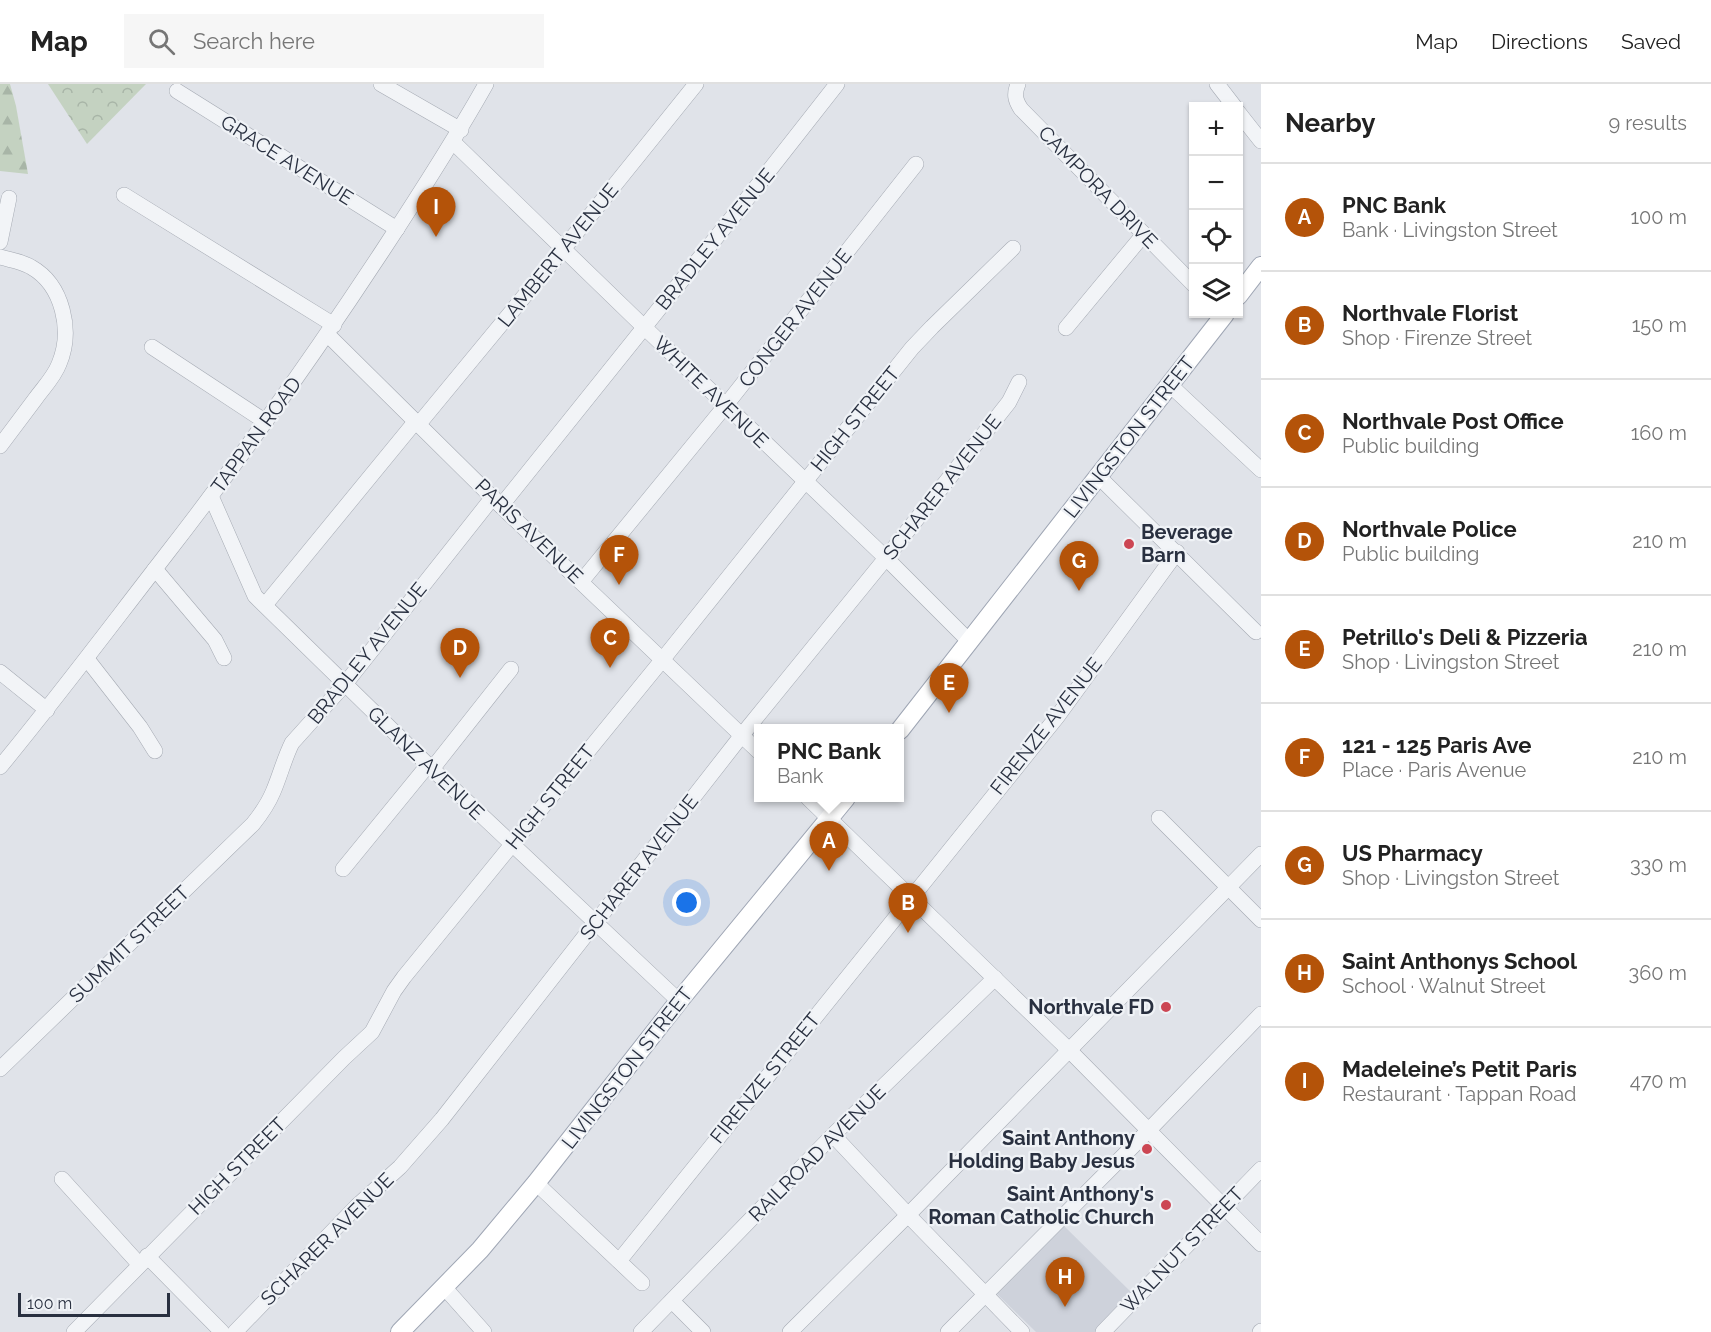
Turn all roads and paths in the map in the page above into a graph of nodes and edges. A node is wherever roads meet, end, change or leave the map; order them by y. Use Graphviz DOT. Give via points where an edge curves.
graph roads {
  1 [pos="381,84"];
  2 [pos="486,84"];
  3 [pos="696,84"];
  4 [pos="837,84"];
  5 [pos="1018,84"];
  6 [pos="1216,84"];
  7 [pos="177,92"];
  8 [pos="1231,102"];
  9 [pos="1243,117"];
  10 [pos="457,136"];
  11 [pos="1261,141"];
  12 [pos="916,164"];
  13 [pos="124,195"];
  14 [pos="9,198"];
  15 [pos="397,229"];
  16 [pos="1144,234"];
  17 [pos="0,242"];
  18 [pos="564,248"];
  19 [pos="1013,248"];
  20 [pos="0,257"];
  21 [pos="1261,266"];
  22 [pos="1189,280"];
  23 [pos="1243,291"];
  24 [pos="1220,318"];
  25 [pos="644,327"];
  26 [pos="1066,328"];
  27 [pos="331,329"];
  28 [pos="152,347"];
  29 [pos="1019,382"];
  30 [pos="1170,385"];
  31 [pos="726,405"];
  32 [pos="266,422"];
  33 [pos="416,423"];
  34 [pos="0,446"];
  35 [pos="1261,470"];
  36 [pos="1098,476"];
  37 [pos="805,482"];
  38 [pos="212,496"];
  39 [pos="497,501"];
  40 [pos="1177,552"];
  41 [pos="886,558"];
  42 [pos="155,569"];
  43 [pos="581,582"];
  44 [pos="265,605"];
  45 [pos="1256,632"];
  46 [pos="970,642"];
  47 [pos="224,658"];
  48 [pos="87,659"];
  49 [pos="663,659"];
  50 [pos="511,669"];
  51 [pos="0,672"];
  52 [pos="345,684"];
  53 [pos="47,710"];
  54 [pos="904,725"];
  55 [pos="742,735"];
  56 [pos="754,746"];
  57 [pos="155,751"];
  58 [pos="0,767"];
  59 [pos="430,767"];
  60 [pos="812,802"];
  61 [pos="843,802"];
  62 [pos="830,818"];
  63 [pos="1159,818"];
  64 [pos="257,819"];
  65 [pos="511,845"];
  66 [pos="1261,854"];
  67 [pos="343,869"];
  68 [pos="1228,887"];
  69 [pos="911,896"];
  70 [pos="1261,920"];
  71 [pos="595,922"];
  72 [pos="994,978"];
  73 [pos="679,1001"];
  74 [pos="1261,1014"];
  75 [pos="1069,1050"];
  76 [pos="0,1068"];
  77 [pos="1148,1131"];
  78 [pos="833,1135"];
  79 [pos="1261,1169"];
  80 [pos="62,1179"];
  81 [pos="536,1183"];
  82 [pos="1224,1207"];
  83 [pos="908,1215"];
  84 [pos="1261,1244"];
  85 [pos="143,1260"];
  86 [pos="619,1261"];
  87 [pos="642,1283"];
  88 [pos="444,1287"];
  89 [pos="986,1294"];
  90 [pos="672,1301"];
  91 [pos="74,1332"];
  92 [pos="222,1332"];
  93 [pos="235,1332"];
  94 [pos="400,1332"];
  95 [pos="484,1332"];
  96 [pos="641,1332"];
  97 [pos="703,1332"];
  98 [pos="790,1332"];
  99 [pos="948,1332"];
  100 [pos="1022,1332"];
  101 [pos="1103,1332"];
  1 -- 10 [label="street, WHITE AVENUE"];
  2 -- 10 [label="street, TAPPAN ROAD"];
  3 -- 18 [label="street, LAMBERT AVENUE"];
  4 -- 25 [label="street, BRADLEY AVENUE"];
  5 -- 16 [label="street, CAMPORA DRIVE" via="1009,105 1021,109"];
  6 -- 8 [label="street"];
  7 -- 15 [label="street, GRACE AVENUE"];
  9 -- 11 [label="street"];
  10 -- 15 [label="street, TAPPAN ROAD"];
  10 -- 18 [label="street, WHITE AVENUE"];
  12 -- 31 [label="street, CONGER AVENUE"];
  13 -- 27 [label="street, PARIS AVENUE"];
  14 -- 17 [label="street"];
  15 -- 27 [label="street, TAPPAN ROAD"];
  16 -- 22 [label="street, CAMPORA DRIVE"];
  16 -- 26 [label="street"];
  18 -- 25 [label="street, WHITE AVENUE"];
  18 -- 33 [label="street, LAMBERT AVENUE"];
  19 -- 37 [label="street, HIGH STREET" via="912,348"];
  20 -- 34 [label="street" via="30,266 48,282 62,309 66,337 51,378"];
  21 -- 23 [label="main road"];
  24 -- 30 [label="main road, LIVINGSTON STREET"];
  25 -- 31 [label="street, WHITE AVENUE"];
  25 -- 39 [label="street, BRADLEY AVENUE"];
  27 -- 32 [label="street, TAPPAN ROAD"];
  27 -- 33 [label="street, PARIS AVENUE"];
  28 -- 32 [label="street"];
  29 -- 41 [label="street, SCHARER AVENUE" via="1009,402"];
  30 -- 35 [label="street"];
  30 -- 36 [label="main road, LIVINGSTON STREET"];
  31 -- 37 [label="street, WHITE AVENUE"];
  31 -- 43 [label="street, CONGER AVENUE"];
  32 -- 38 [label="street, TAPPAN ROAD"];
  33 -- 39 [label="street, PARIS AVENUE"];
  33 -- 44 [label="street, LAMBERT AVENUE"];
  36 -- 40 [label="street"];
  36 -- 46 [label="main road, LIVINGSTON STREET"];
  37 -- 41 [label="street, WHITE AVENUE"];
  37 -- 49 [label="street, HIGH STREET"];
  38 -- 42 [label="street, TAPPAN ROAD"];
  38 -- 44 [label="street, GLANZ AVENUE" via="255,596"];
  39 -- 43 [label="street, PARIS AVENUE"];
  39 -- 52 [label="street, BRADLEY AVENUE"];
  40 -- 45 [label="street"];
  40 -- 69 [label="street, FIRENZE AVENUE" via="1057,717"];
  41 -- 46 [label="street, WHITE AVENUE"];
  41 -- 55 [label="street, SCHARER AVENUE"];
  42 -- 47 [label="street" via="215,640"];
  42 -- 48 [label="street, TAPPAN ROAD"];
  43 -- 49 [label="street, PARIS AVENUE"];
  44 -- 52 [label="street, GLANZ AVENUE"];
  46 -- 54 [label="main road, LIVINGSTON STREET"];
  48 -- 53 [label="street, TAPPAN ROAD"];
  48 -- 57 [label="street"];
  49 -- 55 [label="street, PARIS AVENUE"];
  49 -- 65 [label="street, HIGH STREET"];
  50 -- 59 [label="street"];
  51 -- 53 [label="street"];
  52 -- 59 [label="street, GLANZ AVENUE"];
  52 -- 64 [label="street, BRADLEY AVENUE" via="292,744 272,794"];
  53 -- 58 [label="street, TAPPAN ROAD"];
  55 -- 56 [label="street, PARIS AVENUE"];
  55 -- 71 [label="street, SCHARER AVENUE"];
  59 -- 65 [label="street, GLANZ AVENUE"];
  59 -- 67 [label="street"];
  60 -- 62 [label="street"];
  61 -- 62 [label="main road, LIVINGSTON STREET"];
  62 -- 69 [label="street"];
  62 -- 73 [label="main road, LIVINGSTON STREET"];
  63 -- 68 [label="street"];
  64 -- 76 [label="street, SUMMIT STREET"];
  65 -- 71 [label="street, GLANZ AVENUE"];
  65 -- 85 [label="street, HIGH STREET" via="404,976 372,1032"];
  66 -- 68 [label="street"];
  68 -- 70 [label="street"];
  68 -- 75 [label="street"];
  69 -- 72 [label="street"];
  69 -- 86 [label="street, FIRENZE STREET"];
  71 -- 73 [label="street, GLANZ AVENUE"];
  71 -- 93 [label="street, SCHARER AVENUE" via="421,1144"];
  72 -- 75 [label="street"];
  72 -- 78 [label="street, RAILROAD AVENUE"];
  73 -- 81 [label="main road, LIVINGSTON STREET"];
  74 -- 77 [label="street"];
  75 -- 77 [label="street"];
  75 -- 83 [label="street"];
  77 -- 82 [label="street"];
  77 -- 89 [label="street"];
  78 -- 83 [label="street"];
  78 -- 90 [label="street, RAILROAD AVENUE"];
  79 -- 82 [label="street, WALNUT STREET"];
  80 -- 85 [label="street"];
  81 -- 86 [label="street"];
  81 -- 88 [label="main road, LIVINGSTON STREET"];
  82 -- 84 [label="street"];
  82 -- 101 [label="street, WALNUT STREET"];
  83 -- 89 [label="street"];
  83 -- 98 [label="street"];
  85 -- 91 [label="street, HIGH STREET"];
  85 -- 92 [label="street"];
  86 -- 87 [label="street"];
  88 -- 94 [label="main road, LIVINGSTON STREET"];
  88 -- 95 [label="street"];
  89 -- 99 [label="street"];
  89 -- 100 [label="street"];
  90 -- 96 [label="street, RAILROAD AVENUE"];
  90 -- 97 [label="street"];
}
